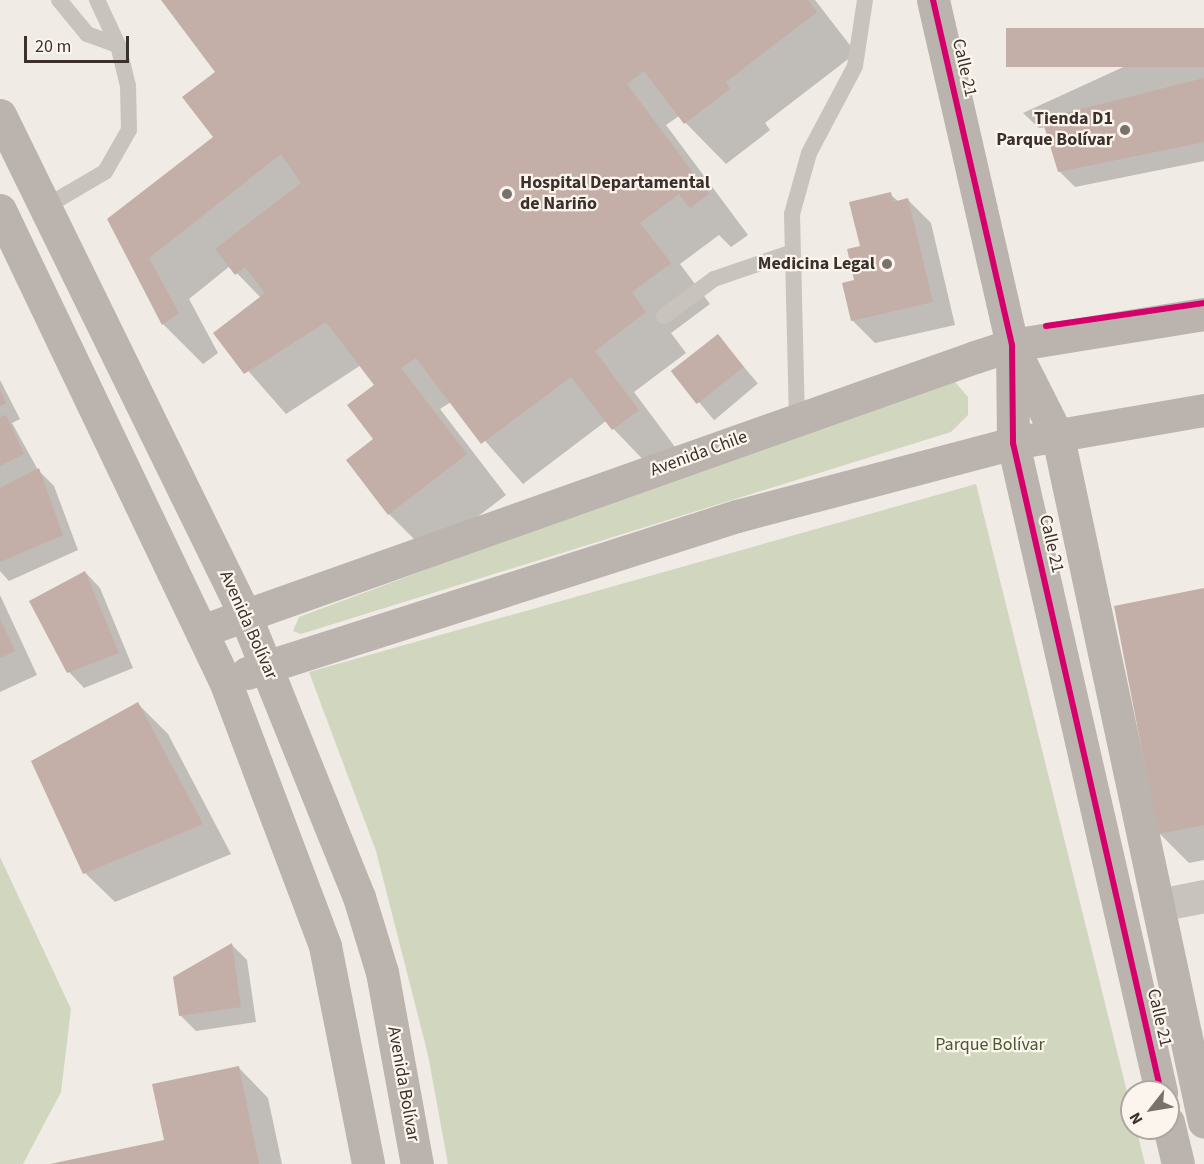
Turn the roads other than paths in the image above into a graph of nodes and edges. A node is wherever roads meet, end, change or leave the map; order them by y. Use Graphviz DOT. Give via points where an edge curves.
graph roads {
  1 [pos="59,0"];
  2 [pos="97,0"];
  3 [pos="865,0"];
  4 [pos="933,0"];
  5 [pos="118,45"];
  6 [pos="0,115"];
  7 [pos="45,207"];
  8 [pos="0,210"];
  9 [pos="790,253"];
  10 [pos="1204,314"];
  11 [pos="664,316"];
  12 [pos="1012,345"];
  13 [pos="1204,410"];
  14 [pos="797,419"];
  15 [pos="1058,437"];
  16 [pos="1012,443"];
  17 [pos="245,615"];
  18 [pos="204,630"];
  19 [pos="267,665"];
  20 [pos="225,681"];
  21 [pos="1204,896"];
  22 [pos="1160,905"];
  23 [pos="1158,1080"];
  24 [pos="1204,1122"];
  25 [pos="1172,1140"];
  26 [pos="369,1164"];
  27 [pos="417,1164"];
  28 [pos="1178,1164"];
  1 -- 5 [label="lane" via="87,34"];
  2 -- 5 [label="lane"];
  3 -- 9 [label="lane" via="855,66 801,174"];
  4 -- 12 [label="main road, Calle 21"];
  5 -- 7 [label="lane" via="129,110 121,152 92,183"];
  6 -- 7 [label="main road, Avenida Bolívar"];
  7 -- 17 [label="main road, Avenida Bolívar"];
  8 -- 18 [label="main road"];
  9 -- 11 [label="lane" via="714,279"];
  9 -- 14 [label="lane"];
  10 -- 12 [label="main road, Avenida Chile"];
  12 -- 14 [label="main road, Avenida Chile"];
  12 -- 15 [label="main road, Calle 21"];
  12 -- 16 [label="main road, Calle 21"];
  13 -- 15 [label="main road"];
  14 -- 17 [label="main road, Avenida Chile"];
  15 -- 16 [label="main road"];
  15 -- 22 [label="main road, Calle 21"];
  16 -- 19 [label="main road" via="737,516"];
  16 -- 23 [label="main road, Calle 21"];
  17 -- 18 [label="main road, Avenida Chile"];
  17 -- 19 [label="main road, Avenida Bolívar"];
  18 -- 20 [label="main road"];
  19 -- 20 [label="main road"];
  19 -- 27 [label="main road, Avenida Bolívar" via="373,933"];
  20 -- 26 [label="main road" via="325,946"];
  21 -- 22 [label="street"];
  22 -- 24 [label="main road, Calle 21"];
  25 -- 28 [label="main road"];
}
